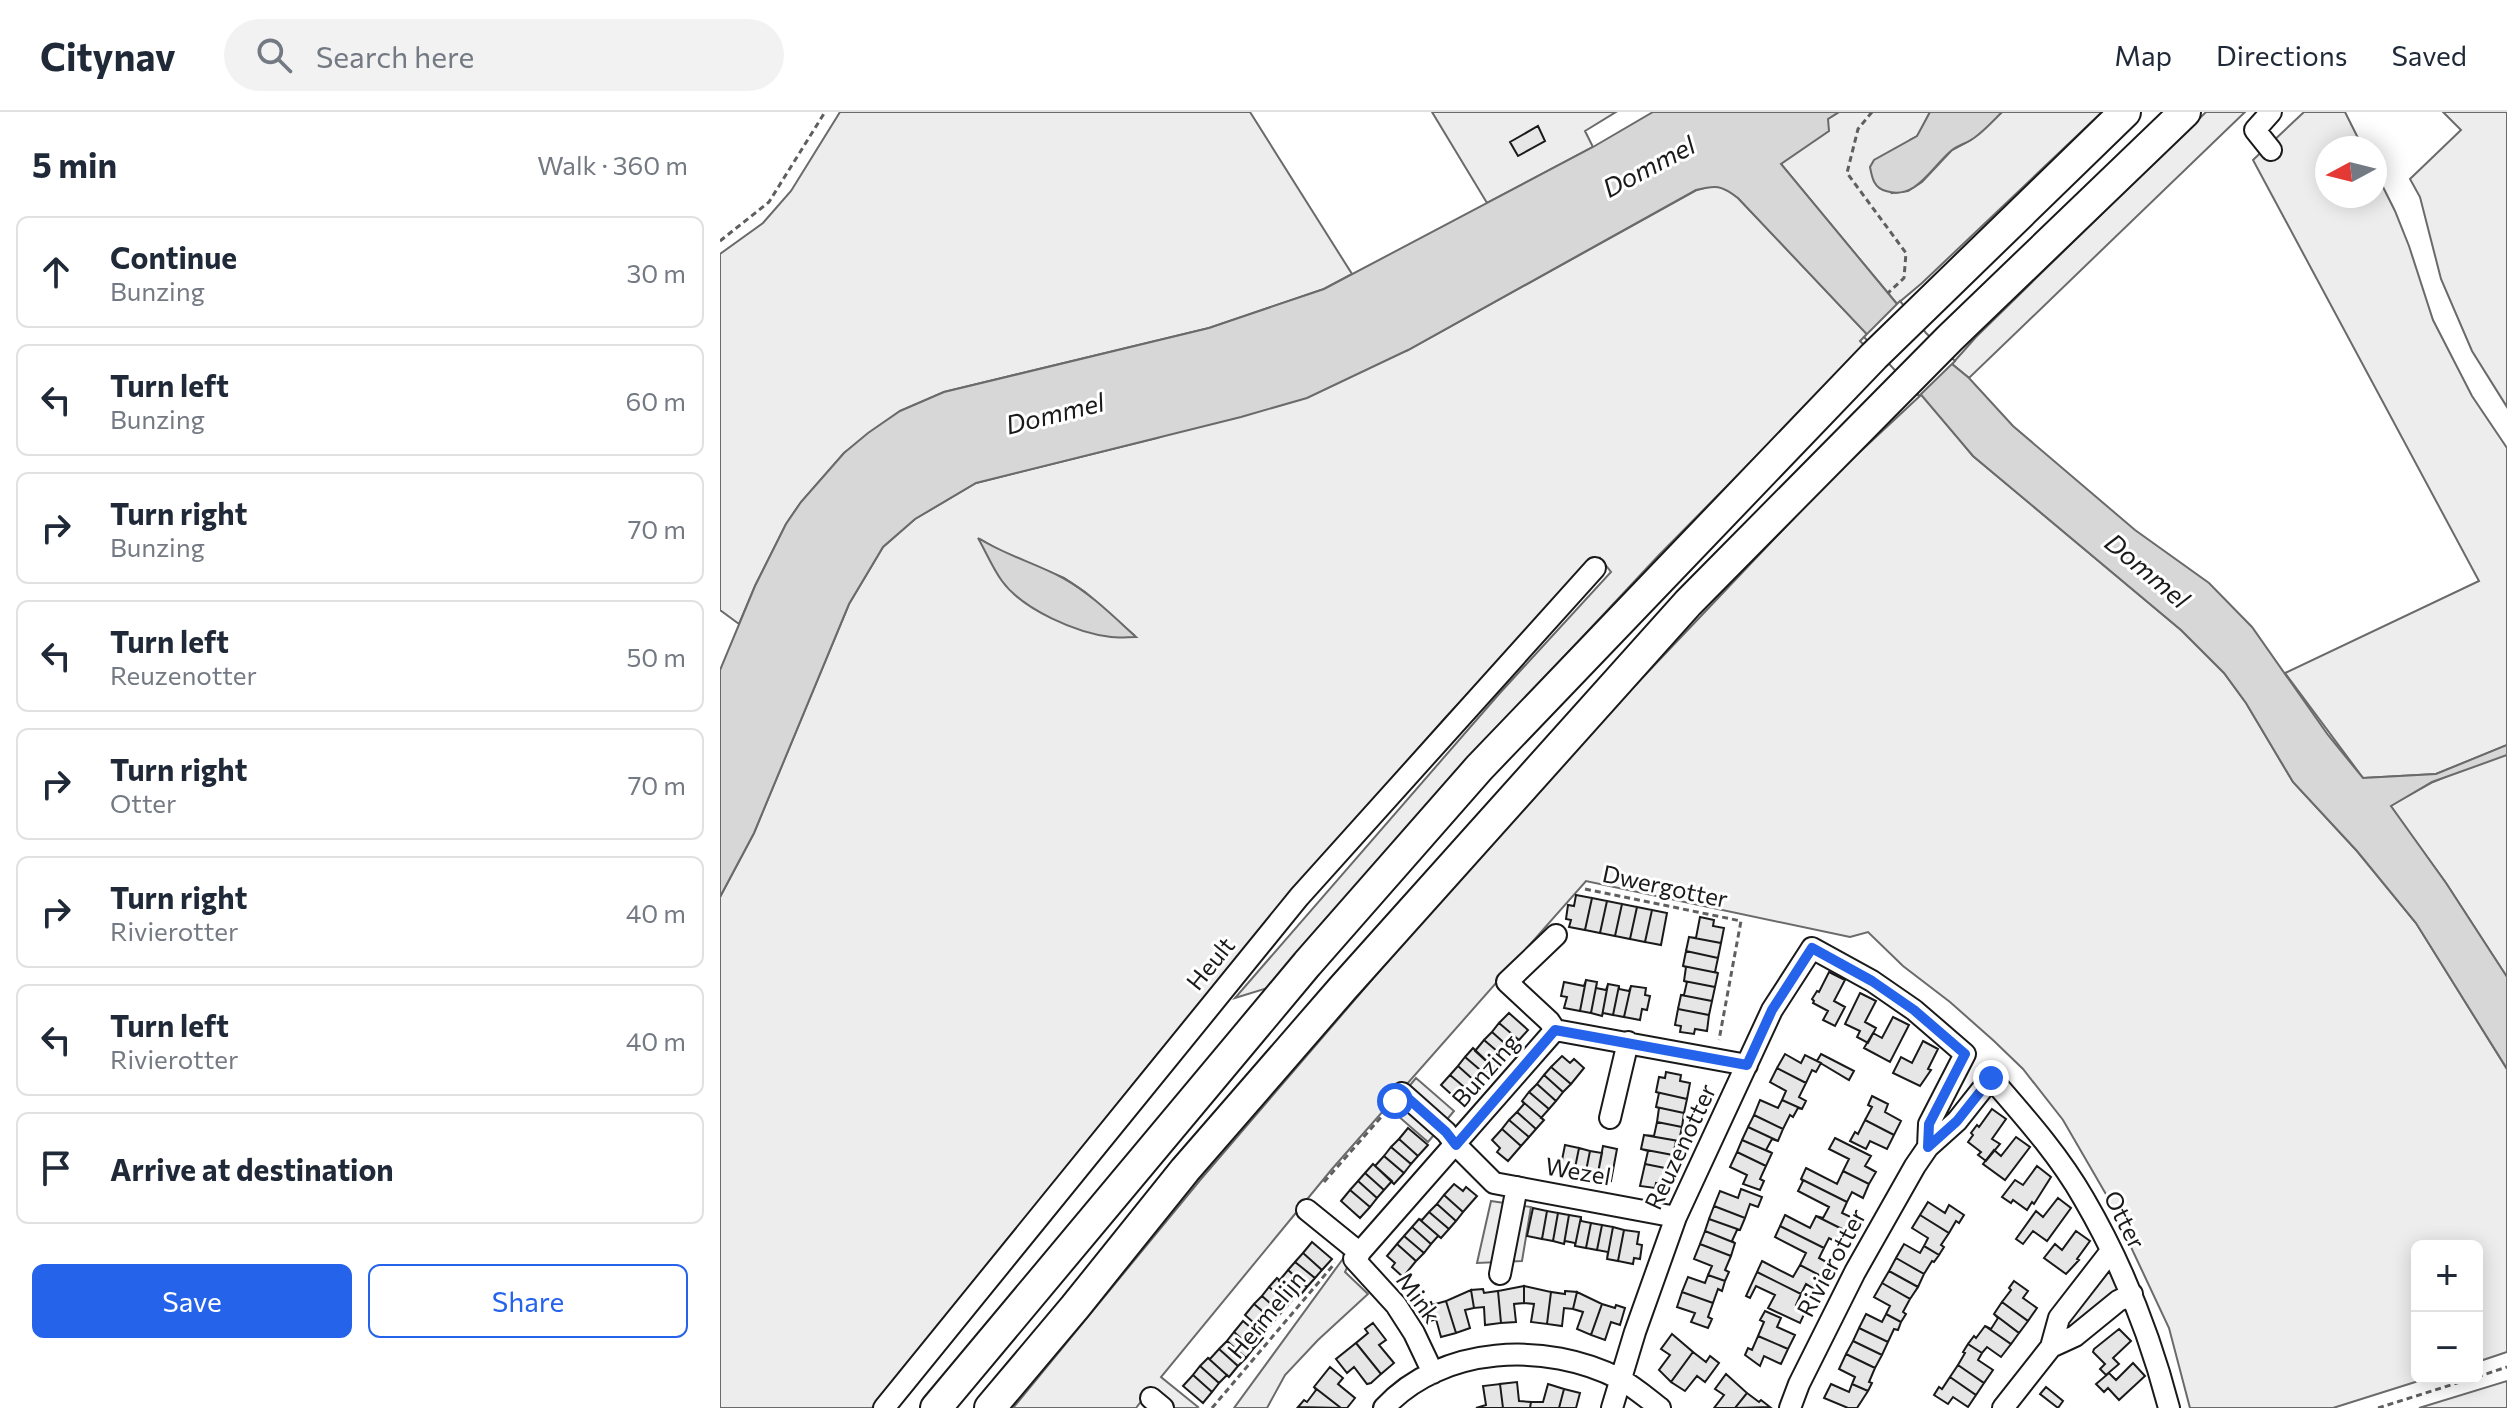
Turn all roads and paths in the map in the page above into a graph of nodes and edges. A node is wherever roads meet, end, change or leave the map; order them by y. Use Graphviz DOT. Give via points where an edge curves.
graph roads {
  1 [pos="825,112"];
  2 [pos="1872,112"];
  3 [pos="2125,112"];
  4 [pos="2185,112"];
  5 [pos="2271,112"];
  6 [pos="2271,150"];
  7 [pos="720,241"];
  8 [pos="1888,293"];
  9 [pos="1595,568"];
  10 [pos="1585,889"];
  11 [pos="1556,935"];
  12 [pos="1555,1030"];
  13 [pos="1628,1042"];
  14 [pos="1965,1054"];
  15 [pos="1715,1059"];
  16 [pos="1747,1065"];
  17 [pos="1991,1078"];
  18 [pos="1402,1093"];
  19 [pos="1610,1118"];
  20 [pos="1456,1145"];
  21 [pos="1928,1147"];
  22 [pos="1324,1182"];
  23 [pos="1517,1187"];
  24 [pos="1307,1210"];
  25 [pos="1676,1217"];
  26 [pos="2111,1251"];
  27 [pos="1355,1253"];
  28 [pos="1500,1274"];
  29 [pos="2132,1294"];
  30 [pos="2051,1347"];
  31 [pos="2507,1367"];
  32 [pos="1433,1373"];
  33 [pos="2483,1374"];
  34 [pos="1622,1380"];
  35 [pos="2453,1384"];
  36 [pos="884,1408"];
  37 [pos="936,1408"];
  38 [pos="990,1408"];
  39 [pos="1212,1408"];
  40 [pos="1384,1408"];
  41 [pos="1612,1408"];
  42 [pos="1660,1408"];
  43 [pos="1790,1408"];
  44 [pos="2003,1408"];
  45 [pos="2169,1408"];
  46 [pos="2378,1408"];
  1 -- 7 [label="path" via="769,202"];
  2 -- 8 [label="path" via="1858,129 1847,173 1906,253 1904,278"];
  3 -- 37 [label="highway" via="1874,356 1479,768 1307,964"];
  4 -- 38 [label="highway" via="1950,338 1688,603 1353,976"];
  5 -- 6 [label="street" via="2255,130"];
  9 -- 36 [label="street, Heult" via="1299,897"];
  10 -- 15 [label="path, Dwergotter" via="1741,921"];
  11 -- 12 [label="street, Bunzing" via="1507,982"];
  12 -- 13 [label="street, Bunzing"];
  12 -- 20 [label="street, Bunzing"];
  13 -- 15 [label="street, Bunzing"];
  13 -- 19 [label="street"];
  14 -- 16 [label="street, Reuzenotter" via="1914,1010 1812,948 1772,1010"];
  14 -- 21 [label="street, Rivierotter" via="1929,1124"];
  15 -- 16 [label="street, Bunzing"];
  16 -- 25 [label="street, Reuzenotter"];
  17 -- 21 [label="street, Rivierotter"];
  17 -- 26 [label="street, Otter" via="2048,1145 2084,1197"];
  18 -- 20 [label="street, Bunzing"];
  18 -- 22 [label="path"];
  20 -- 23 [label="street, Wezel" via="1494,1183"];
  20 -- 27 [label="street, Bunzing"];
  21 -- 43 [label="street, Rivierotter" via="1855,1272"];
  23 -- 25 [label="street, Wezel"];
  23 -- 28 [label="street, Wezel"];
  24 -- 27 [label="street, Mink"];
  25 -- 34 [label="street, Reuzenotter"];
  26 -- 29 [label="street, Otter"];
  26 -- 30 [label="street" via="2059,1318"];
  27 -- 32 [label="street, Mink" via="1396,1305"];
  27 -- 39 [label="path, Hermelijn"];
  29 -- 30 [label="street"];
  29 -- 45 [label="street, Otter"];
  30 -- 44 [label="street"];
  31 -- 33 [label="path"];
  32 -- 34 [label="street" via="1495,1355 1531,1354 1595,1368"];
  32 -- 40 [label="street"];
  34 -- 41 [label="street, Reuzenotter"];
  34 -- 42 [label="street"];
  35 -- 46 [label="path"];
}
